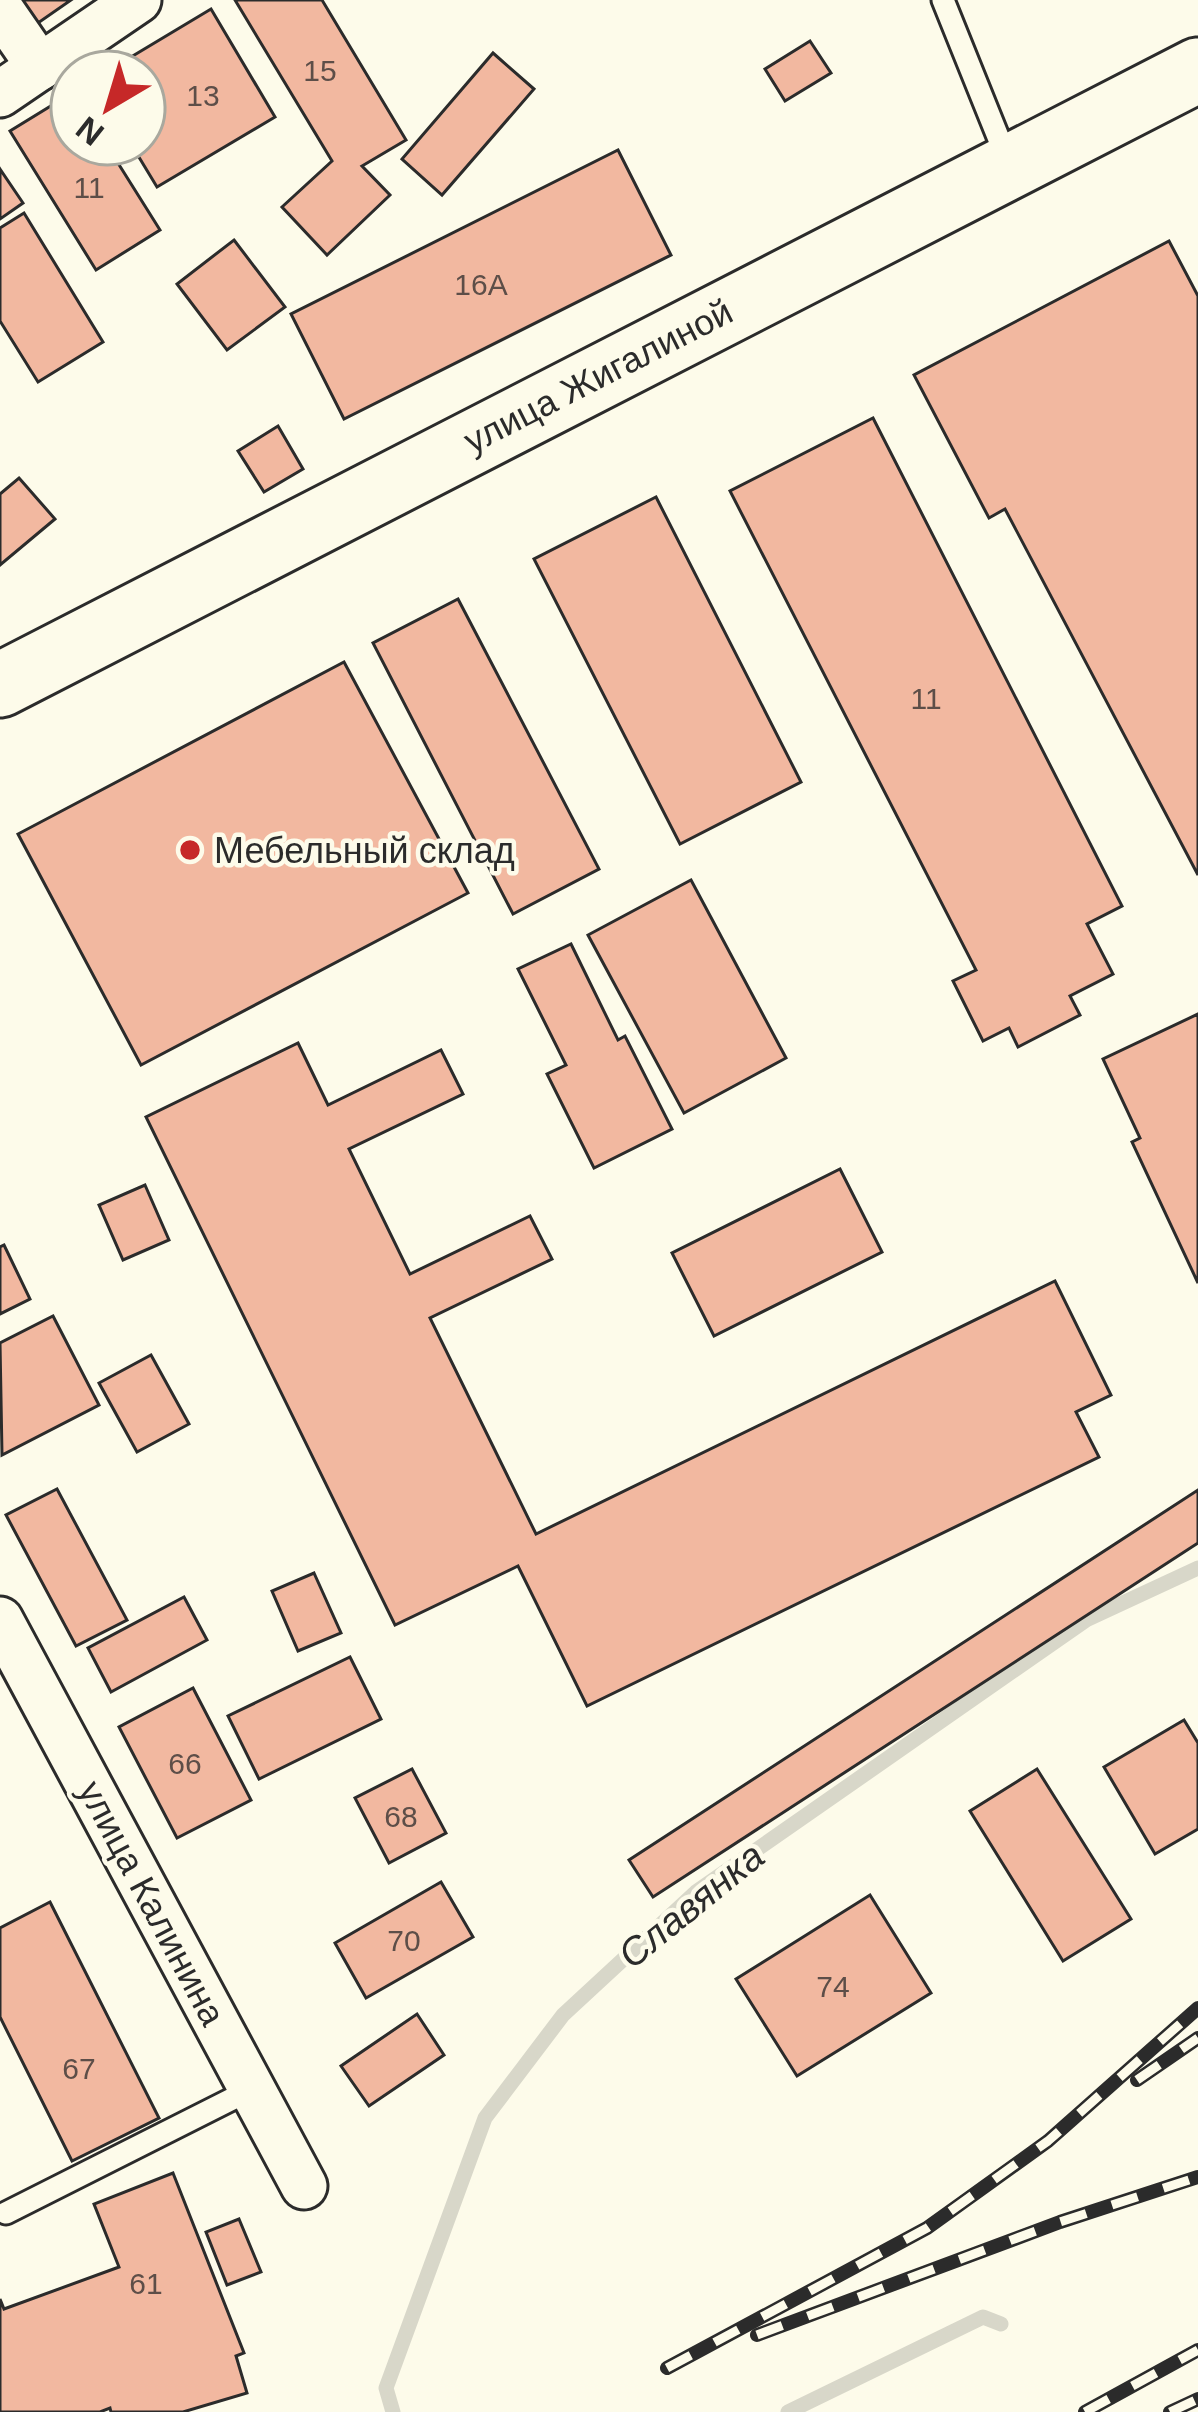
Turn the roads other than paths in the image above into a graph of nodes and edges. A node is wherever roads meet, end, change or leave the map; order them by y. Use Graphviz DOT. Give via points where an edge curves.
graph roads {
  1 [pos="138,0"];
  2 [pos="943,0"];
  3 [pos="0,9"];
  4 [pos="40,67"];
  5 [pos="1198,70"];
  6 [pos="0,94"];
  7 [pos="1009,165"];
  8 [pos="0,685"];
  9 [pos="0,1620"];
  10 [pos="252,2089"];
  11 [pos="304,2186"];
  12 [pos="6,2213"];
  1 -- 4 [label="street"];
  2 -- 7 [label="lane"];
  3 -- 4 [label="street"];
  4 -- 6 [label="street"];
  5 -- 7 [label="main road, улица Жигалиной"];
  7 -- 8 [label="main road, улица Жигалиной"];
  9 -- 10 [label="street, улица Калинина"];
  10 -- 11 [label="street, улица Калинина"];
  10 -- 12 [label="lane"];
}
